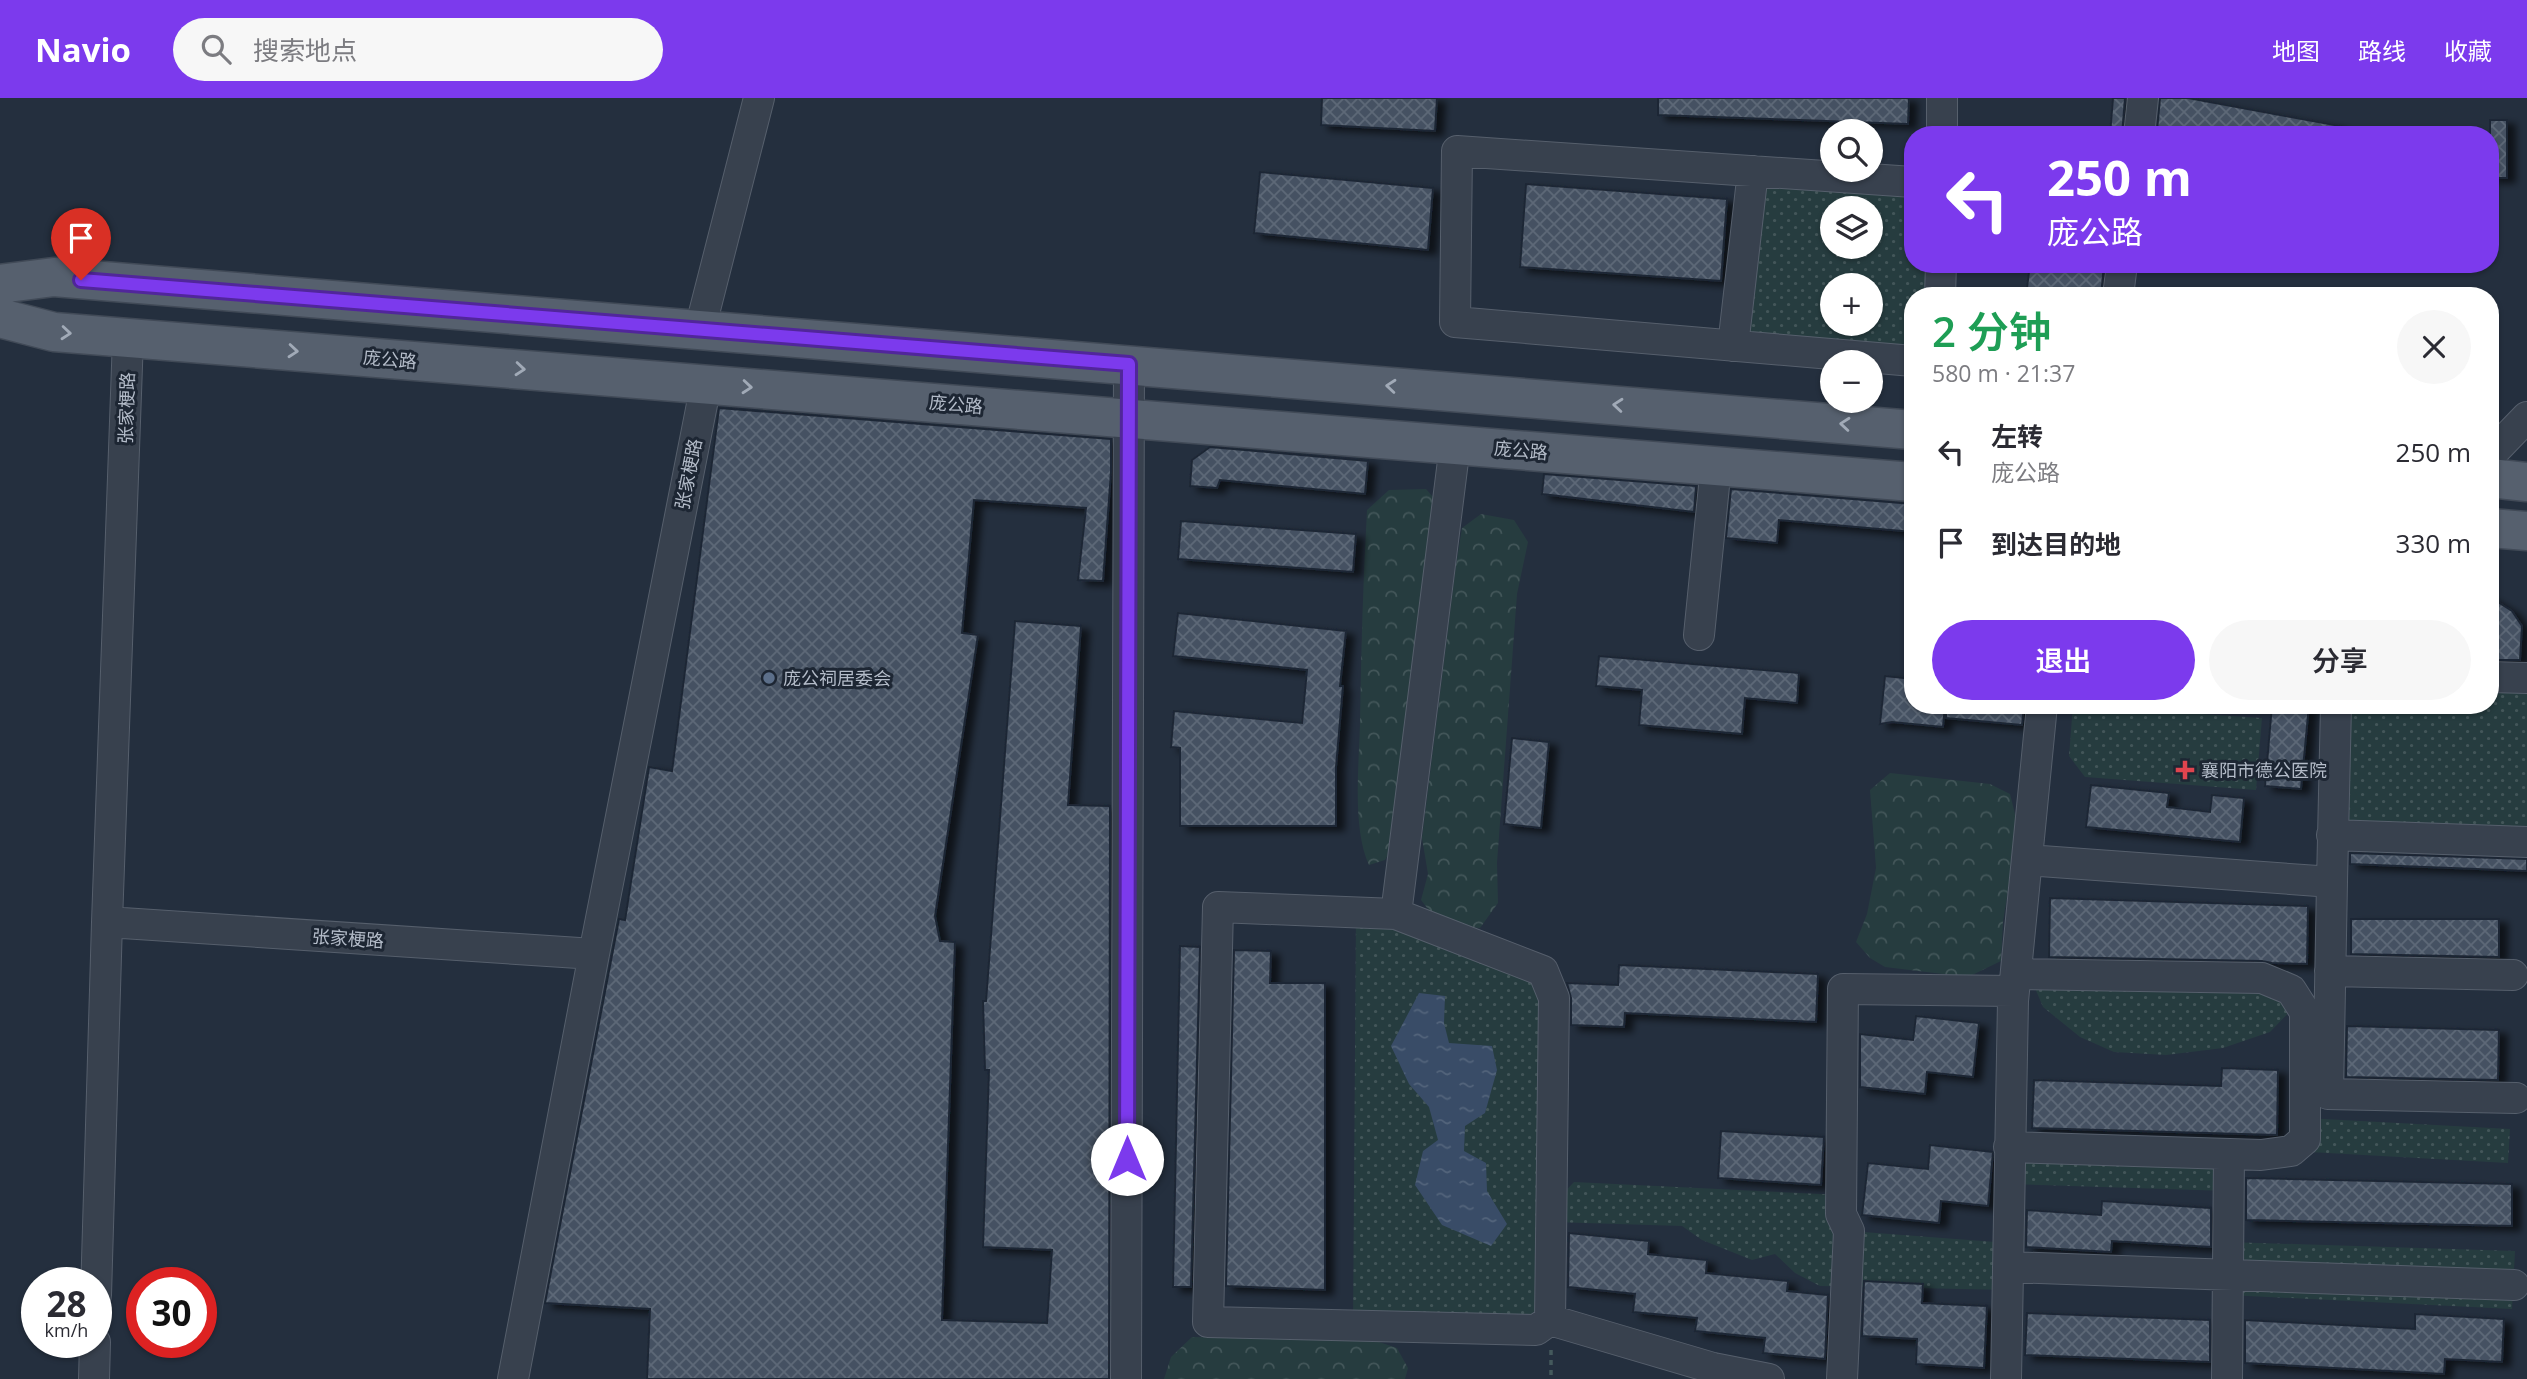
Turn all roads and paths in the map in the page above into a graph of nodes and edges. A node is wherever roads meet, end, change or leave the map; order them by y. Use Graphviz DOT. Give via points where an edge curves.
graph roads {
  1 [pos="759,98"];
  2 [pos="1942,98"];
  3 [pos="2143,98"];
  4 [pos="1942,126"];
  5 [pos="2140,126"];
  6 [pos="1753,171"];
  7 [pos="1904,181"];
  8 [pos="0,284"];
  9 [pos="0,317"];
  10 [pos="700,329"];
  11 [pos="128,338"];
  12 [pos="1733,346"];
  13 [pos="1904,360"];
  14 [pos="1129,364"];
  15 [pos="706,384"];
  16 [pos="2527,417"];
  17 [pos="1129,418"];
  18 [pos="1904,428"];
  19 [pos="1455,445"];
  20 [pos="2499,447"];
  21 [pos="1716,466"];
  22 [pos="2499,479"];
  23 [pos="1904,481"];
  24 [pos="2527,482"];
  25 [pos="2499,529"];
  26 [pos="2527,531"];
  27 [pos="1699,635"];
  28 [pos="2499,677"];
  29 [pos="2527,678"];
  30 [pos="2041,714"];
  31 [pos="2336,714"];
  32 [pos="2332,835"];
  33 [pos="2527,842"];
  34 [pos="2027,860"];
  35 [pos="2332,882"];
  36 [pos="1396,914"];
  37 [pos="107,922"];
  38 [pos="594,954"];
  39 [pos="2330,971"];
  40 [pos="2513,975"];
  41 [pos="2015,983"];
  42 [pos="2515,1098"];
  43 [pos="2010,1147"];
  44 [pos="2229,1154"];
  45 [pos="97,1267"];
  46 [pos="2008,1267"];
  47 [pos="2228,1275"];
  48 [pos="2514,1285"];
  49 [pos="1550,1320"];
  50 [pos="95,1358"];
  51 [pos="94,1379"];
  52 [pos="513,1379"];
  53 [pos="1126,1379"];
  54 [pos="1769,1379"];
  55 [pos="1842,1379"];
  56 [pos="2006,1379"];
  57 [pos="2227,1379"];
  1 -- 10 [label="street"];
  2 -- 4 [label="street"];
  3 -- 5 [label="street"];
  6 -- 7 [label="street"];
  6 -- 12 [label="street"];
  6 -- 12 [label="street" via="1457,151 1455,322"];
  8 -- 10 [label="main road" via="54,278"];
  9 -- 11 [label="main road, 庞公路, one-way" via="54,332"];
  10 -- 14 [label="main road"];
  11 -- 15 [label="main road, 庞公路, one-way"];
  11 -- 37 [label="street, 张家梗路"];
  12 -- 13 [label="street"];
  14 -- 17 [label="street"];
  18 -- 14 [label="main road, one-way"];
  15 -- 17 [label="main road, 庞公路, one-way"];
  15 -- 38 [label="street, 张家梗路"];
  16 -- 20 [label="street"];
  17 -- 19 [label="main road, 庞公路"];
  17 -- 53 [label="street"];
  19 -- 21 [label="main road, 庞公路"];
  19 -- 36 [label="street"];
  21 -- 23 [label="main road, 庞公路"];
  21 -- 27 [label="street"];
  22 -- 24 [label="main road"];
  25 -- 26 [label="main road"];
  28 -- 29 [label="street"];
  30 -- 34 [label="street"];
  31 -- 32 [label="street"];
  32 -- 33 [label="street"];
  32 -- 35 [label="street"];
  34 -- 35 [label="street"];
  34 -- 41 [label="street"];
  35 -- 39 [label="street"];
  36 -- 49 [label="street" via="1543,971 1554,998"];
  36 -- 49 [label="street" via="1218,907 1208,1322 1536,1330"];
  37 -- 38 [label="street, 张家梗路"];
  37 -- 45 [label="street"];
  38 -- 52 [label="street"];
  39 -- 40 [label="street"];
  39 -- 42 [label="street" via="2328,1094"];
  41 -- 43 [label="street"];
  41 -- 44 [label="street" via="2262,978 2291,990 2305,1013 2305,1139 2291,1152"];
  41 -- 55 [label="street" via="1843,989 1841,1214 1849,1231"];
  43 -- 44 [label="street"];
  43 -- 46 [label="street"];
  44 -- 47 [label="street"];
  46 -- 47 [label="street"];
  46 -- 56 [label="street"];
  47 -- 48 [label="street"];
  47 -- 57 [label="street"];
  49 -- 54 [label="street" via="1713,1368"];
  50 -- 51 [label="street"];
}
